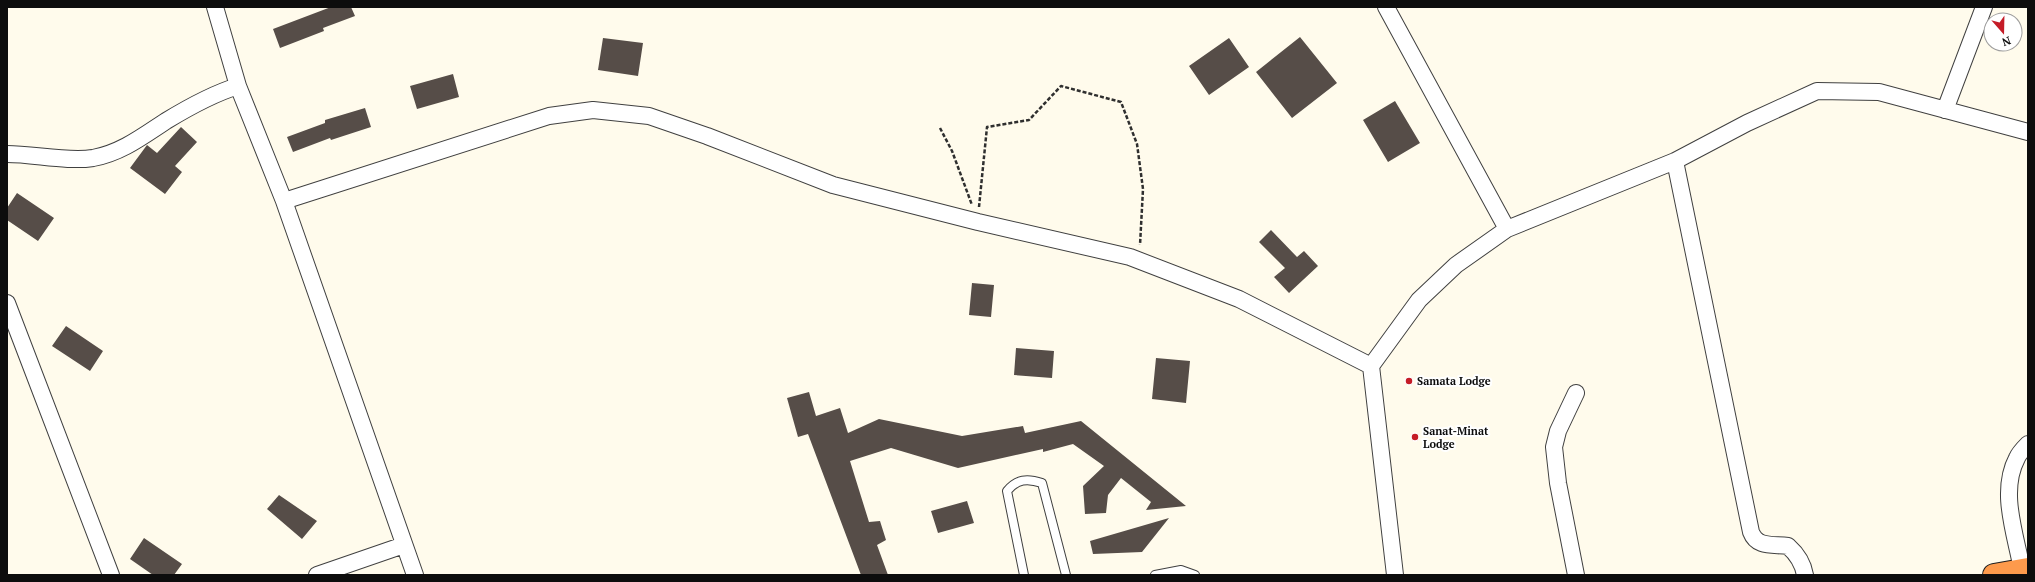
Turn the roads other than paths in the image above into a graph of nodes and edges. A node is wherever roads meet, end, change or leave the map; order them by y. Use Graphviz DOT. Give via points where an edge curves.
graph roads {
  1 [pos="1386,7"];
  2 [pos="1984,7"];
  3 [pos="220,12"];
  4 [pos="238,86"];
  5 [pos="1945,110"];
  6 [pos="2028,132"];
  7 [pos="7,154"];
  8 [pos="1675,161"];
  9 [pos="284,202"];
  10 [pos="1507,229"];
  11 [pos="7,303"];
  12 [pos="1371,366"];
  13 [pos="1576,393"];
  14 [pos="2028,444"];
  15 [pos="404,545"];
  16 [pos="2025,570"];
  17 [pos="111,575"];
  18 [pos="317,575"];
  19 [pos="415,575"];
  20 [pos="1024,575"];
  21 [pos="1066,575"];
  22 [pos="1155,575"];
  23 [pos="1195,575"];
  24 [pos="1394,575"];
  25 [pos="1576,575"];
  26 [pos="1805,575"];
  27 [pos="1994,575"];
  1 -- 10 [label="street"];
  2 -- 5 [label="street"];
  3 -- 4 [label="street"];
  4 -- 7 [label="street" via="215,94 129,146 93,158"];
  4 -- 9 [label="street"];
  5 -- 6 [label="street"];
  5 -- 8 [label="street" via="1880,92 1817,91 1747,123"];
  8 -- 10 [label="street"];
  8 -- 26 [label="street" via="1751,532 1754,539 1762,545 1788,546 1795,552"];
  9 -- 12 [label="street" via="548,116 593,110 649,116 833,185 1130,257 1239,299"];
  9 -- 15 [label="street"];
  10 -- 12 [label="street" via="1456,266 1419,300"];
  11 -- 17 [label="street"];
  12 -- 24 [label="street"];
  13 -- 25 [label="street" via="1558,430 1554,448 1558,483"];
  14 -- 16 [label="street" via="2017,457 2010,477 2008,495"];
  15 -- 18 [label="street"];
  15 -- 19 [label="street"];
  16 -- 27 [label="highway"];
  20 -- 21 [label="lane" via="1007,491 1014,483 1030,479 1042,483"];
  22 -- 23 [label="lane" via="1181,570"];
}
